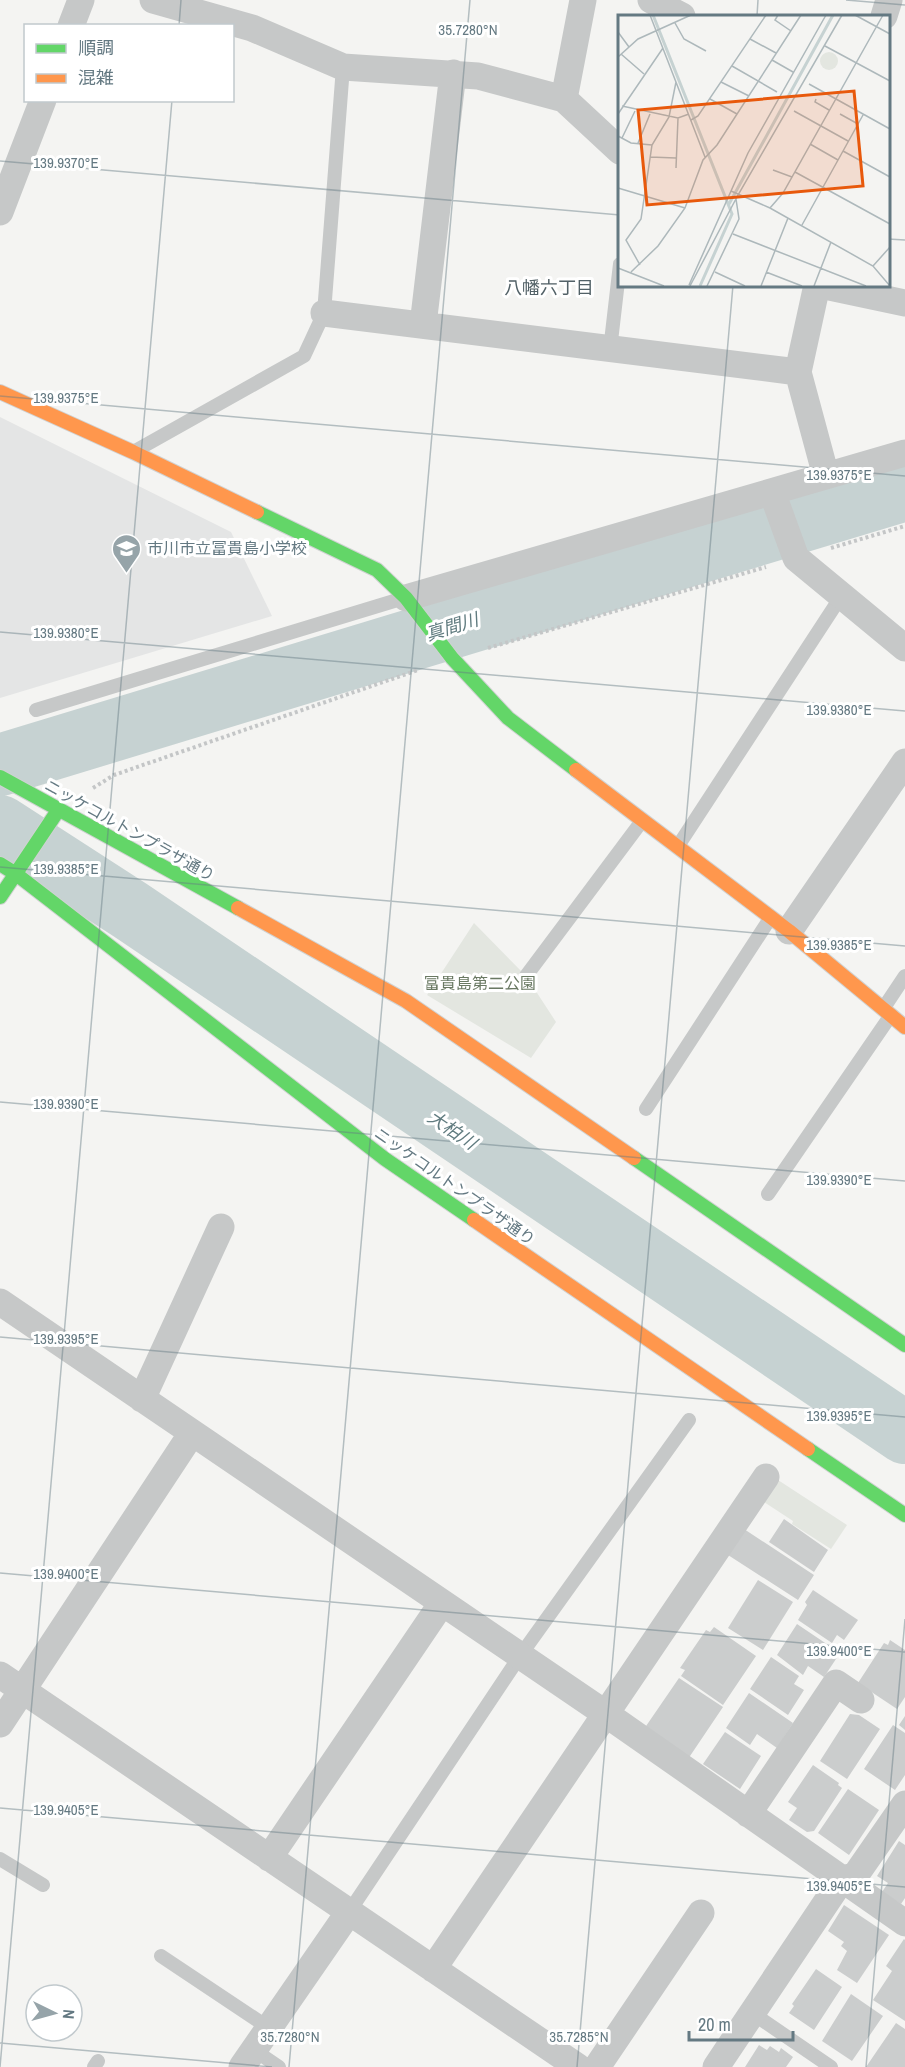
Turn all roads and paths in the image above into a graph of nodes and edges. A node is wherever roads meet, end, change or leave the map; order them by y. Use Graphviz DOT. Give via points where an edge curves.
graph roads {
  1 [pos="81,0"];
  2 [pos="153,0"];
  3 [pos="583,0"];
  4 [pos="651,0"];
  5 [pos="889,0"];
  6 [pos="680,15"];
  7 [pos="884,15"];
  8 [pos="72,24"];
  9 [pos="343,66"];
  10 [pos="453,73"];
  11 [pos="564,99"];
  12 [pos="42,102"];
  13 [pos="618,149"];
  14 [pos="0,212"];
  15 [pos="618,281"];
  16 [pos="819,286"];
  17 [pos="824,286"];
  18 [pos="905,303"];
  19 [pos="324,313"];
  20 [pos="423,325"];
  21 [pos="610,350"];
  22 [pos="798,372"];
  23 [pos="0,392"];
  24 [pos="134,452"];
  25 [pos="905,453"];
  26 [pos="826,476"];
  27 [pos="772,492"];
  28 [pos="842,595"];
  29 [pos="406,598"];
  30 [pos="905,648"];
  31 [pos="36,710"];
  32 [pos="905,762"];
  33 [pos="0,777"];
  34 [pos="59,809"];
  35 [pos="642,820"];
  36 [pos="678,846"];
  37 [pos="0,864"];
  38 [pos="16,874"];
  39 [pos="0,897"];
  40 [pos="780,924"];
  41 [pos="526,976"];
  42 [pos="905,976"];
  43 [pos="887,1012"];
  44 [pos="905,1027"];
  45 [pos="646,1109"];
  46 [pos="768,1194"];
  47 [pos="221,1227"];
  48 [pos="0,1302"];
  49 [pos="905,1345"];
  50 [pos="142,1399"];
  51 [pos="689,1420"];
  52 [pos="192,1433"];
  53 [pos="766,1477"];
  54 [pos="905,1515"];
  55 [pos="442,1603"];
  56 [pos="520,1656"];
  57 [pos="0,1675"];
  58 [pos="23,1690"];
  59 [pos="861,1700"];
  60 [pos="606,1714"];
  61 [pos="0,1724"];
  62 [pos="905,1804"];
  63 [pos="748,1814"];
  64 [pos="269,1858"];
  65 [pos="0,1859"];
  66 [pos="842,1879"];
  67 [pos="43,1885"];
  68 [pos="348,1912"];
  69 [pos="701,1913"];
  70 [pos="905,1923"];
  71 [pos="160,1956"];
  72 [pos="433,1969"];
  73 [pos="752,2013"];
  74 [pos="269,2028"];
  75 [pos="248,2059"];
  76 [pos="279,2067"];
  77 [pos="578,2067"];
  78 [pos="597,2067"];
  79 [pos="716,2067"];
  80 [pos="831,2067"];
  1 -- 8 [label="street"];
  2 -- 9 [label="street" via="252,28"];
  3 -- 11 [label="street"];
  4 -- 6 [label="street"];
  5 -- 7 [label="street"];
  9 -- 10 [label="street"];
  9 -- 19 [label="lane"];
  10 -- 11 [label="street"];
  10 -- 20 [label="street"];
  11 -- 13 [label="street"];
  12 -- 14 [label="street"];
  15 -- 21 [label="lane"];
  16 -- 22 [label="street"];
  17 -- 18 [label="street"];
  19 -- 20 [label="street"];
  19 -- 24 [label="lane" via="304,356"];
  20 -- 21 [label="street"];
  21 -- 22 [label="street"];
  22 -- 26 [label="street"];
  23 -- 24 [label="street"];
  24 -- 29 [label="street" via="377,570"];
  25 -- 26 [label="street"];
  26 -- 27 [label="street"];
  27 -- 28 [label="street" via="796,558"];
  27 -- 29 [label="street"];
  28 -- 30 [label="street"];
  28 -- 36 [label="lane"];
  29 -- 31 [label="lane"];
  29 -- 35 [label="street" via="452,658 508,718"];
  32 -- 40 [label="street"];
  33 -- 34 [label="street, ニッケコルトンプラザ通り"];
  34 -- 38 [label="street"];
  34 -- 49 [label="street, ニッケコルトンプラザ通り" via="406,1001"];
  35 -- 36 [label="street"];
  35 -- 41 [label="lane"];
  36 -- 40 [label="street"];
  37 -- 38 [label="street, ニッケコルトンプラザ通り"];
  38 -- 39 [label="street"];
  38 -- 54 [label="street, ニッケコルトンプラザ通り" via="386,1160"];
  40 -- 43 [label="street"];
  40 -- 45 [label="lane"];
  42 -- 43 [label="lane"];
  43 -- 44 [label="street"];
  43 -- 46 [label="lane"];
  47 -- 50 [label="street"];
  48 -- 50 [label="street"];
  50 -- 52 [label="street"];
  51 -- 56 [label="lane"];
  52 -- 55 [label="street"];
  52 -- 58 [label="street"];
  53 -- 60 [label="street"];
  55 -- 56 [label="street"];
  55 -- 64 [label="street"];
  56 -- 60 [label="street"];
  56 -- 68 [label="lane"];
  57 -- 58 [label="street"];
  58 -- 61 [label="street"];
  58 -- 64 [label="street"];
  59 -- 63 [label="street" via="836,1683"];
  60 -- 63 [label="street"];
  60 -- 72 [label="street"];
  62 -- 66 [label="street" via="855,1876"];
  63 -- 66 [label="street"];
  64 -- 68 [label="street"];
  65 -- 67 [label="lane"];
  66 -- 70 [label="street"];
  66 -- 73 [label="street"];
  68 -- 72 [label="street"];
  68 -- 74 [label="street"];
  69 -- 78 [label="street"];
  71 -- 74 [label="lane"];
  72 -- 77 [label="street"];
  73 -- 79 [label="street"];
  73 -- 80 [label="lane"];
  74 -- 75 [label="street"];
  75 -- 76 [label="lane"];
}
